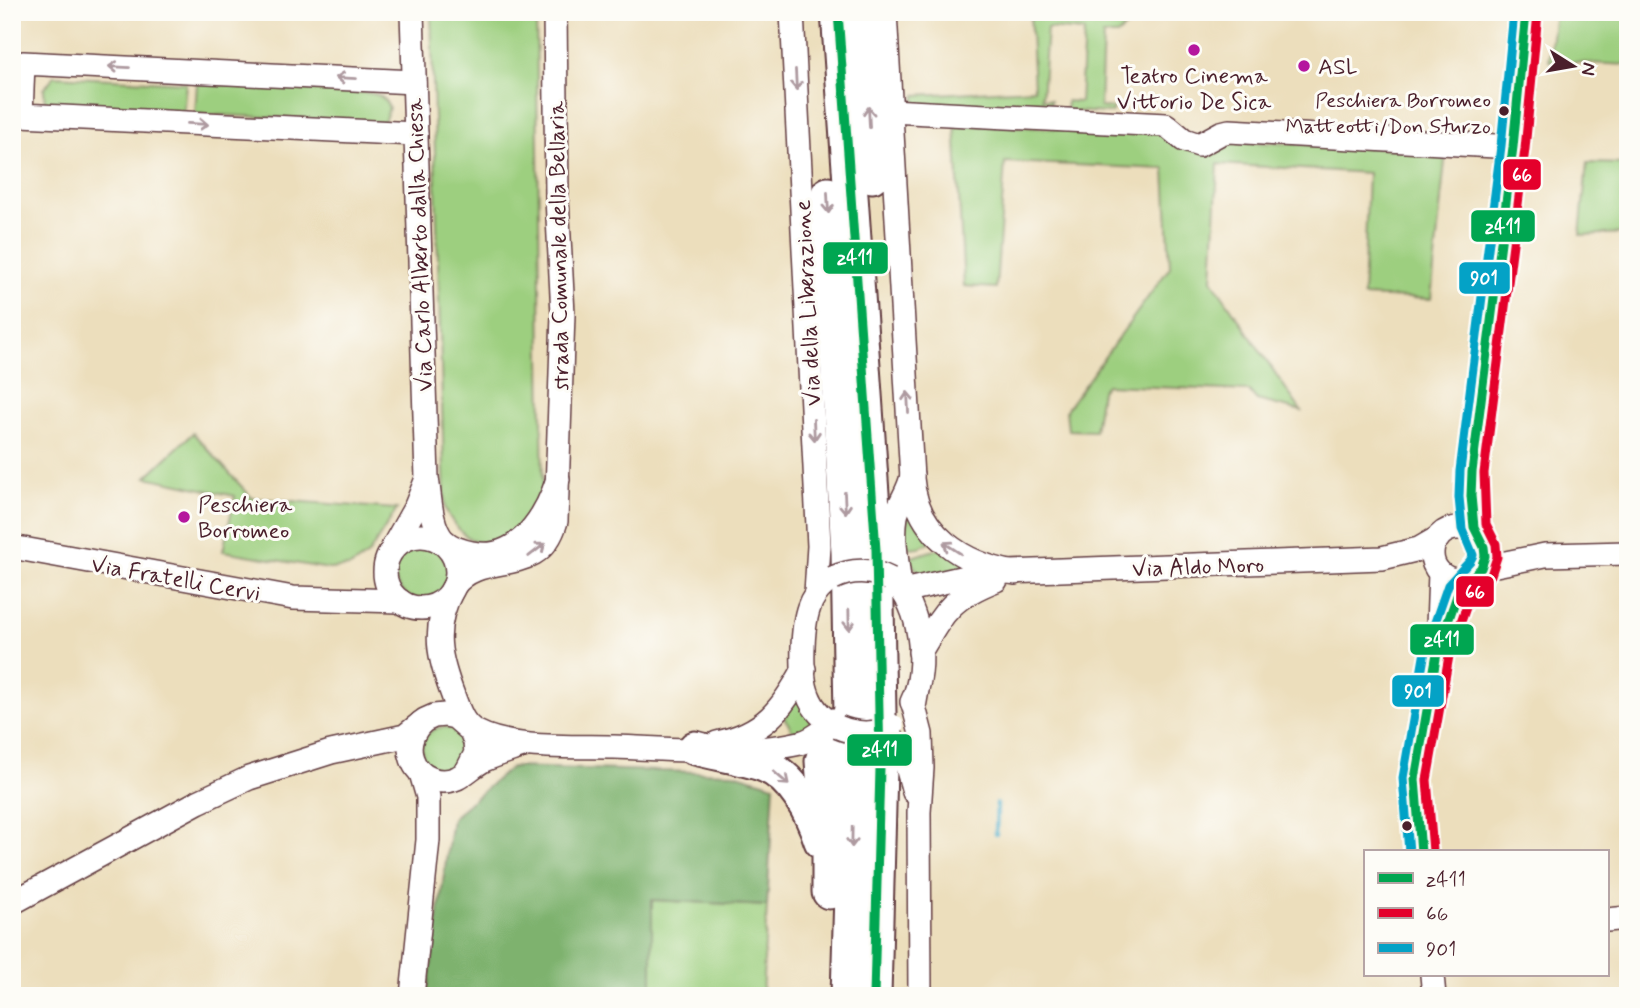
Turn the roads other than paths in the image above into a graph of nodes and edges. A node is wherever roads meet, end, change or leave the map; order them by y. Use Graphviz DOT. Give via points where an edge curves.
graph roads {
  1 [pos="412,12"];
  2 [pos="555,12"];
  3 [pos="792,12"];
  4 [pos="818,12"];
  5 [pos="838,12"];
  6 [pos="863,12"];
  7 [pos="885,12"];
  8 [pos="1526,12"];
  9 [pos="414,82"];
  10 [pos="890,111"];
  11 [pos="416,134"];
  12 [pos="1513,147"];
  13 [pos="912,470"];
  14 [pos="1472,472"];
  15 [pos="427,478"];
  16 [pos="558,479"];
  17 [pos="895,528"];
  18 [pos="1441,535"];
  19 [pos="1478,537"];
  20 [pos="12,547"];
  21 [pos="1628,553"];
  22 [pos="390,554"];
  23 [pos="1545,555"];
  24 [pos="1382,558"];
  25 [pos="1439,572"];
  26 [pos="1015,573"];
  27 [pos="1475,573"];
  28 [pos="825,585"];
  29 [pos="898,586"];
  30 [pos="453,588"];
  31 [pos="340,600"];
  32 [pos="407,604"];
  33 [pos="439,645"];
  34 [pos="920,652"];
  35 [pos="1437,653"];
  36 [pos="804,669"];
  37 [pos="443,674"];
  38 [pos="917,690"];
  39 [pos="834,725"];
  40 [pos="419,726"];
  41 [pos="467,726"];
  42 [pos="887,732"];
  43 [pos="529,745"];
  44 [pos="695,748"];
  45 [pos="306,762"];
  46 [pos="418,770"];
  47 [pos="465,773"];
  48 [pos="919,812"];
  49 [pos="428,840"];
  50 [pos="1421,850"];
  51 [pos="830,864"];
  52 [pos="12,903"];
  53 [pos="1628,918"];
  54 [pos="1608,920"];
  55 [pos="1433,976"];
  56 [pos="918,991"];
  57 [pos="412,996"];
  58 [pos="825,996"];
  59 [pos="848,996"];
  60 [pos="874,996"];
  61 [pos="1434,996"];
  1 -- 9 [label="street, Via Carlo Alberto dalla Chiesa"];
  2 -- 16 [label="street, strada Comunale della Bellaria" via="563,314"];
  3 -- 28 [label="street, Via della Liberazione, one-way" via="819,546"];
  4 -- 59 [label="highway, one-way" via="848,552 853,824"];
  5 -- 60 [label="highway" via="876,550 880,768"];
  17 -- 6 [label="highway, one-way"];
  7 -- 10 [label="street"];
  8 -- 12 [label="street"];
  9 -- 11 [label="street, Via Carlo Alberto dalla Chiesa"];
  9 -- 11 [label="street, one-way" via="23,63 21,115"];
  10 -- 12 [label="street" via="1166,125 1199,145 1229,131"];
  13 -- 10 [label="street, one-way"];
  11 -- 15 [label="street, Via Carlo Alberto dalla Chiesa"];
  12 -- 14 [label="street"];
  13 -- 17 [label="street"];
  26 -- 13 [label="street, one-way" via="968,558 941,541 921,512"];
  14 -- 18 [label="street"];
  14 -- 19 [label="street" via="1471,504"];
  15 -- 16 [label="street, Via Carlo Alberto dalla Chiesa" via="440,534 458,550 476,554 492,553 524,538 537,524"];
  15 -- 22 [label="street, Via Carlo Alberto dalla Chiesa"];
  30 -- 16 [label="street, one-way" via="475,570 524,559 545,545 556,521"];
  17 -- 29 [label="street"];
  18 -- 19 [label="street" via="1460,528"];
  18 -- 24 [label="street, Via Aldo Moro" via="1419,549"];
  18 -- 25 [label="street" via="1433,553"];
  19 -- 23 [label="street"];
  19 -- 27 [label="street" via="1485,556"];
  20 -- 31 [label="street, Via Fratelli Cervi" via="243,591"];
  21 -- 23 [label="street"];
  22 -- 30 [label="street" via="412,537 437,539 456,561"];
  22 -- 31 [label="street" via="366,587"];
  22 -- 32 [label="street" via="386,578 392,593"];
  23 -- 27 [label="street"];
  24 -- 25 [label="street, Via Aldo Moro"];
  24 -- 26 [label="street, Via Aldo Moro"];
  25 -- 27 [label="street" via="1455,579"];
  25 -- 35 [label="street"];
  26 -- 29 [label="street, Via Aldo Moro" via="973,574 926,587"];
  26 -- 34 [label="street, Via Aldo Moro" via="957,599"];
  27 -- 35 [label="street" via="1454,603"];
  28 -- 29 [label="street, bridge" via="846,573 866,572"];
  28 -- 36 [label="street" via="810,605"];
  29 -- 34 [label="street" via="917,623"];
  30 -- 32 [label="street" via="435,605"];
  30 -- 33 [label="street" via="442,613"];
  31 -- 32 [label="street, Via Fratelli Cervi"];
  32 -- 33 [label="street"];
  33 -- 37 [label="street"];
  34 -- 38 [label="street"];
  35 -- 50 [label="street" via="1415,779"];
  36 -- 39 [label="street" via="809,698"];
  36 -- 44 [label="street" via="775,715 764,724 733,739"];
  37 -- 40 [label="street" via="437,700"];
  37 -- 41 [label="street"];
  38 -- 42 [label="street"];
  38 -- 48 [label="street" via="914,707 922,745"];
  39 -- 42 [label="street, bridge" via="857,733"];
  39 -- 44 [label="street" via="802,743 750,750"];
  39 -- 51 [label="highway" via="822,761"];
  40 -- 41 [label="street" via="445,715"];
  40 -- 45 [label="street" via="405,736"];
  40 -- 46 [label="street" via="410,746"];
  41 -- 43 [label="street" via="488,737"];
  41 -- 47 [label="street" via="476,749"];
  42 -- 48 [label="street" via="906,763"];
  43 -- 44 [label="street"];
  43 -- 47 [label="street" via="486,759"];
  44 -- 51 [label="highway, one-way" via="766,766 778,774 812,814"];
  45 -- 46 [label="street" via="382,756"];
  45 -- 52 [label="street" via="221,791"];
  46 -- 47 [label="street" via="441,781"];
  46 -- 49 [label="street" via="428,797"];
  47 -- 49 [label="street" via="441,806"];
  48 -- 56 [label="street"];
  49 -- 57 [label="street"];
  51 -- 58 [label="highway"];
  53 -- 54 [label="street"];
  55 -- 61 [label="street"];
}
